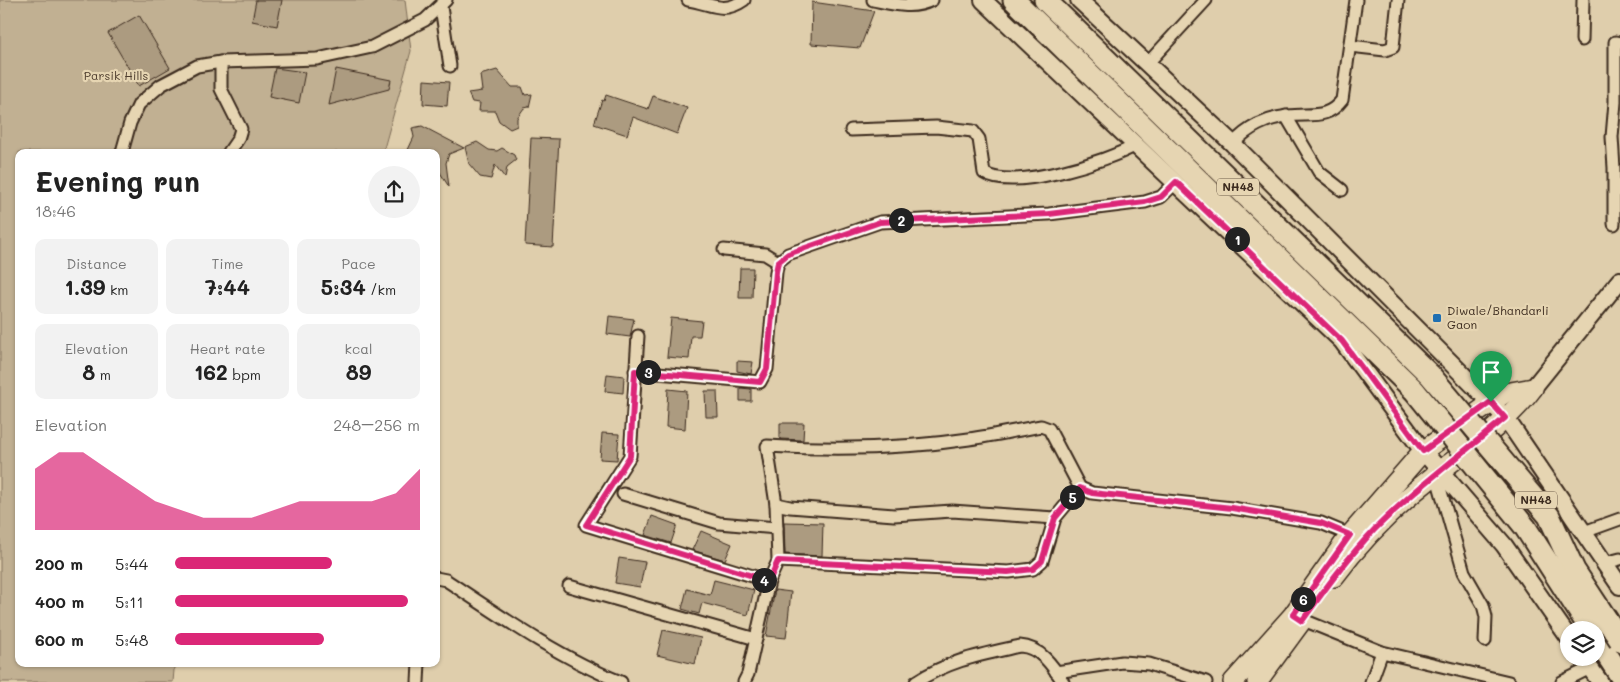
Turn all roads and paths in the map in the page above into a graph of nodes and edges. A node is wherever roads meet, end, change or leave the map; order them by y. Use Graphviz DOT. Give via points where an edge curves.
graph roads {
  1 [pos="688,0"];
  2 [pos="744,0"];
  3 [pos="873,0"];
  4 [pos="932,0"];
  5 [pos="983,0"];
  6 [pos="1014,0"];
  7 [pos="1045,0"];
  8 [pos="1079,0"];
  9 [pos="1206,0"];
  10 [pos="1356,0"];
  11 [pos="1398,0"];
  12 [pos="1582,0"];
  13 [pos="443,3"];
  14 [pos="1582,40"];
  15 [pos="1620,43"];
  16 [pos="1350,46"];
  17 [pos="221,62"];
  18 [pos="1147,64"];
  19 [pos="450,66"];
  20 [pos="1286,116"];
  21 [pos="851,130"];
  22 [pos="1233,144"];
  23 [pos="1136,145"];
  24 [pos="123,149"];
  25 [pos="231,149"];
  26 [pos="1176,182"];
  27 [pos="1342,190"];
  28 [pos="1614,224"];
  29 [pos="724,250"];
  30 [pos="778,262"];
  31 [pos="1620,280"];
  32 [pos="638,336"];
  33 [pos="635,371"];
  34 [pos="1533,388"];
  35 [pos="1491,402"];
  36 [pos="1505,418"];
  37 [pos="1423,451"];
  38 [pos="1438,472"];
  39 [pos="1080,488"];
  40 [pos="623,494"];
  41 [pos="776,504"];
  42 [pos="1055,518"];
  43 [pos="1620,519"];
  44 [pos="777,528"];
  45 [pos="1584,532"];
  46 [pos="1350,535"];
  47 [pos="778,561"];
  48 [pos="1613,561"];
  49 [pos="440,579"];
  50 [pos="769,581"];
  51 [pos="569,586"];
  52 [pos="1620,586"];
  53 [pos="1297,618"];
  54 [pos="1585,621"];
  55 [pos="1560,625"];
  56 [pos="756,639"];
  57 [pos="1620,640"];
  58 [pos="1485,641"];
  59 [pos="1382,652"];
  60 [pos="1605,652"];
  61 [pos="1582,666"];
  62 [pos="1588,666"];
  63 [pos="419,667"];
  64 [pos="1056,672"];
  65 [pos="1620,675"];
  66 [pos="418,682"];
  67 [pos="621,682"];
  68 [pos="744,682"];
  69 [pos="916,682"];
  70 [pos="1063,682"];
  71 [pos="1206,682"];
  72 [pos="1233,682"];
  73 [pos="1257,682"];
  74 [pos="1371,682"];
  75 [pos="1509,682"];
  76 [pos="1562,682"];
  77 [pos="1600,682"];
  1 -- 2 [label="street" via="718,8 734,7"];
  3 -- 4 [label="street" via="906,6"];
  5 -- 23 [label="street"];
  6 -- 54 [label="highway, NH48, bridge" via="1414,390 1525,527"];
  7 -- 57 [label="highway, NH48, bridge" via="1430,375 1549,516 1574,570"];
  8 -- 18 [label="street"];
  9 -- 18 [label="street"];
  10 -- 16 [label="street"];
  11 -- 16 [label="street" via="1393,47 1385,50"];
  12 -- 14 [label="street"];
  13 -- 17 [label="street" via="425,20 372,47 317,59"];
  13 -- 19 [label="street"];
  15 -- 28 [label="street" via="1615,42"];
  16 -- 20 [label="street" via="1342,100 1335,109 1323,114"];
  17 -- 24 [label="street" via="197,66 161,85 139,104"];
  17 -- 25 [label="street" via="221,89 241,129"];
  18 -- 22 [label="street"];
  20 -- 22 [label="street" via="1256,125"];
  20 -- 27 [label="street" via="1319,172"];
  21 -- 23 [label="street" via="936,127 973,131 979,139 984,172 992,178 1014,179 1070,170 1121,154"];
  22 -- 35 [label="street"];
  23 -- 26 [label="street"];
  26 -- 30 [label="street" via="1161,197 1145,202 1049,214 880,222 788,254"];
  26 -- 37 [label="street" via="1342,341"];
  29 -- 30 [label="street" via="765,254"];
  30 -- 33 [label="street" via="767,369 760,382"];
  31 -- 34 [label="street"];
  32 -- 33 [label="street"];
  33 -- 50 [label="street" via="630,456 586,525"];
  34 -- 35 [label="main road" via="1505,393"];
  34 -- 36 [label="main road"];
  35 -- 36 [label="street"];
  35 -- 37 [label="main road"];
  36 -- 38 [label="main road"];
  36 -- 45 [label="street"];
  37 -- 38 [label="street"];
  37 -- 46 [label="main road"];
  38 -- 53 [label="main road" via="1376,529"];
  38 -- 55 [label="street" via="1504,544"];
  38 -- 58 [label="street" via="1464,572 1483,605"];
  39 -- 41 [label="street" via="1048,429 1041,426 968,440 906,445 839,449 767,446"];
  39 -- 42 [label="street"];
  39 -- 46 [label="street" via="1092,493 1217,506 1321,523"];
  40 -- 44 [label="street" via="719,523"];
  41 -- 42 [label="street" via="894,515 952,511"];
  41 -- 44 [label="street"];
  42 -- 47 [label="street" via="1042,561 1033,569 1008,572"];
  43 -- 45 [label="street"];
  44 -- 47 [label="street"];
  45 -- 48 [label="street"];
  46 -- 53 [label="main road"];
  47 -- 50 [label="street"];
  48 -- 52 [label="street"];
  49 -- 67 [label="street" via="592,671"];
  50 -- 56 [label="street"];
  51 -- 56 [label="street"];
  53 -- 59 [label="street"];
  53 -- 72 [label="main road"];
  53 -- 73 [label="main road"];
  56 -- 68 [label="street"];
  59 -- 74 [label="street"];
  59 -- 75 [label="street"];
  60 -- 65 [label="highway"];
  61 -- 76 [label="street"];
  62 -- 77 [label="street"];
  63 -- 66 [label="street"];
  64 -- 69 [label="street" via="1040,653 1029,646 1020,646 962,659 938,668"];
  64 -- 70 [label="street"];
  64 -- 71 [label="street" via="1122,662 1150,664"];
}
